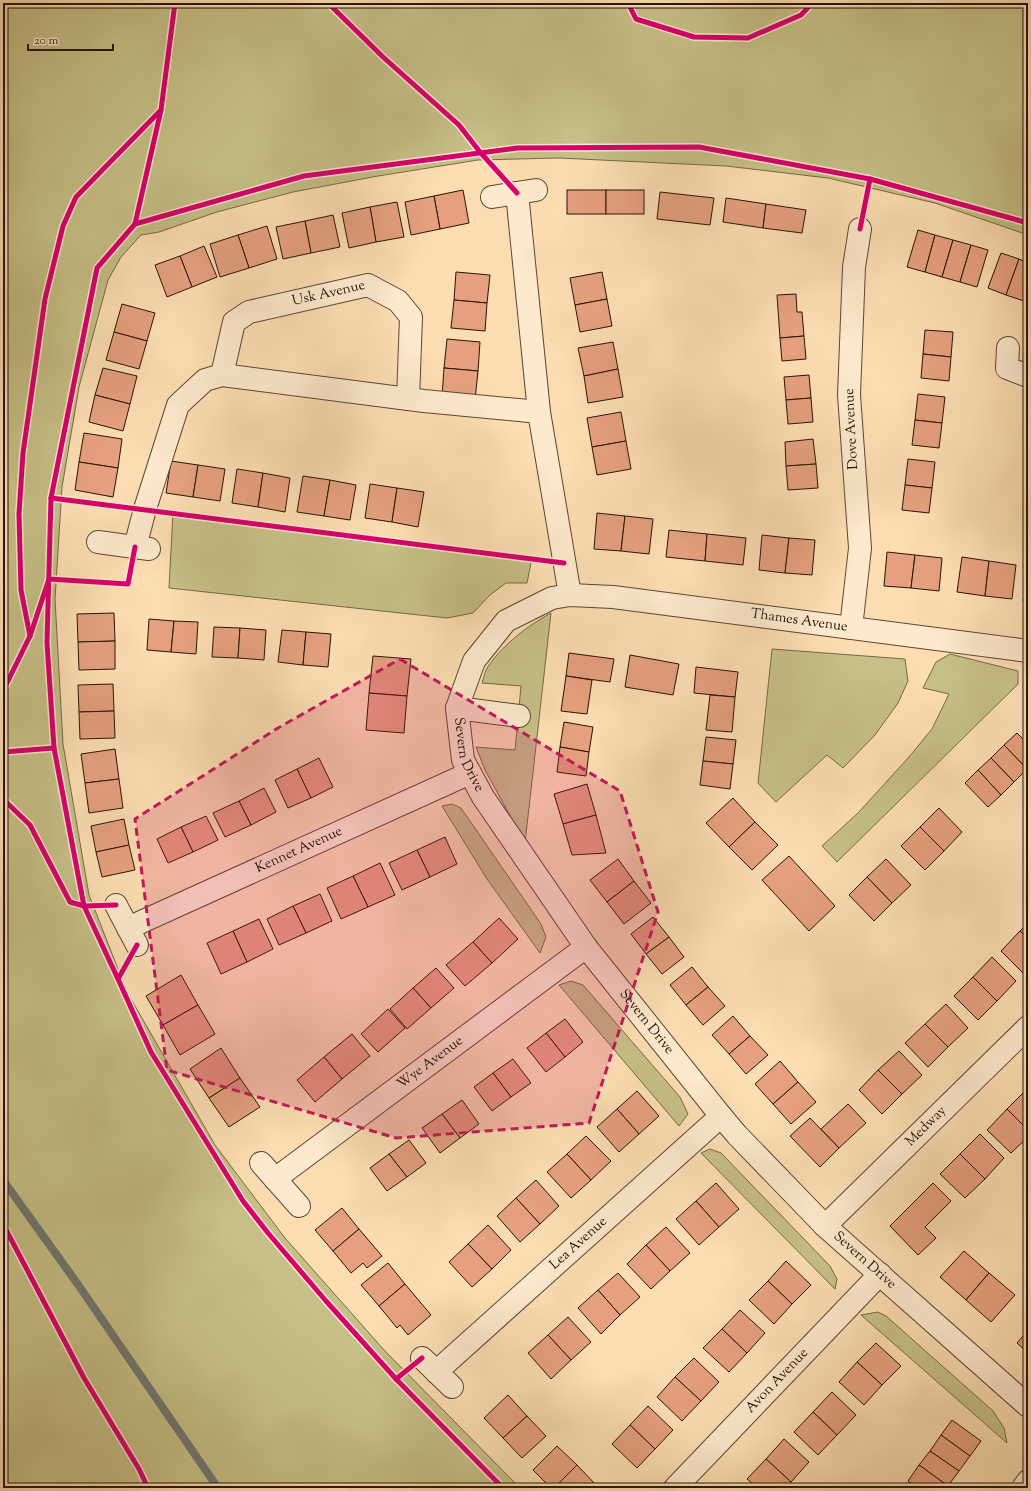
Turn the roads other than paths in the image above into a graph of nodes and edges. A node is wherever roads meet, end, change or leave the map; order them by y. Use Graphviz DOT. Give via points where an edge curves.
graph roads {
  1 [pos="492,197"];
  2 [pos="860,229"];
  3 [pos="1008,348"];
  4 [pos="222,375"];
  5 [pos="1028,376"];
  6 [pos="408,399"];
  7 [pos="539,412"];
  8 [pos="98,542"];
  9 [pos="570,595"];
  10 [pos="851,628"];
  11 [pos="1028,651"];
  12 [pos="457,708"];
  13 [pos="518,716"];
  14 [pos="470,773"];
  15 [pos="116,905"];
  16 [pos="586,947"];
  17 [pos="1028,1026"];
  18 [pos="721,1116"];
  19 [pos="261,1162"];
  20 [pos="275,1179"];
  21 [pos="299,1206"];
  22 [pos="825,1226"];
  23 [pos="880,1274"];
  24 [pos="452,1387"];
  25 [pos="1028,1406"];
  26 [pos="1028,1481"];
  27 [pos="675,1488"];
  28 [pos="1023,1488"];
  1 -- 7 [label="street" via="527,192"];
  2 -- 10 [label="street, Dove Avenue" via="854,267 850,395 860,548"];
  3 -- 5 [label="street" via="1007,368"];
  4 -- 6 [label="street"];
  4 -- 6 [label="street, Usk Avenue" via="234,322 248,312 368,285 398,301 411,317"];
  4 -- 8 [label="street" via="205,380 178,405 145,510 142,548"];
  6 -- 7 [label="street"];
  7 -- 9 [label="street"];
  9 -- 10 [label="street, Thames Avenue" via="613,597"];
  9 -- 12 [label="street, Severn Drive" via="552,598 506,621 474,660"];
  10 -- 11 [label="street, Thames Avenue"];
  12 -- 13 [label="street"];
  12 -- 14 [label="street, Severn Drive" via="463,760"];
  14 -- 15 [label="street, Kennet Avenue" via="133,937"];
  14 -- 16 [label="street, Severn Drive" via="483,797"];
  16 -- 18 [label="street, Severn Drive"];
  16 -- 20 [label="street, Wye Avenue"];
  17 -- 22 [label="street, Medway"];
  18 -- 22 [label="street, Severn Drive"];
  18 -- 24 [label="street, Lea Avenue" via="429,1365"];
  19 -- 20 [label="street"];
  20 -- 21 [label="street"];
  22 -- 23 [label="street, Severn Drive"];
  23 -- 25 [label="street, Severn Drive"];
  23 -- 27 [label="street, Avon Avenue"];
  26 -- 28 [label="street"];
}
